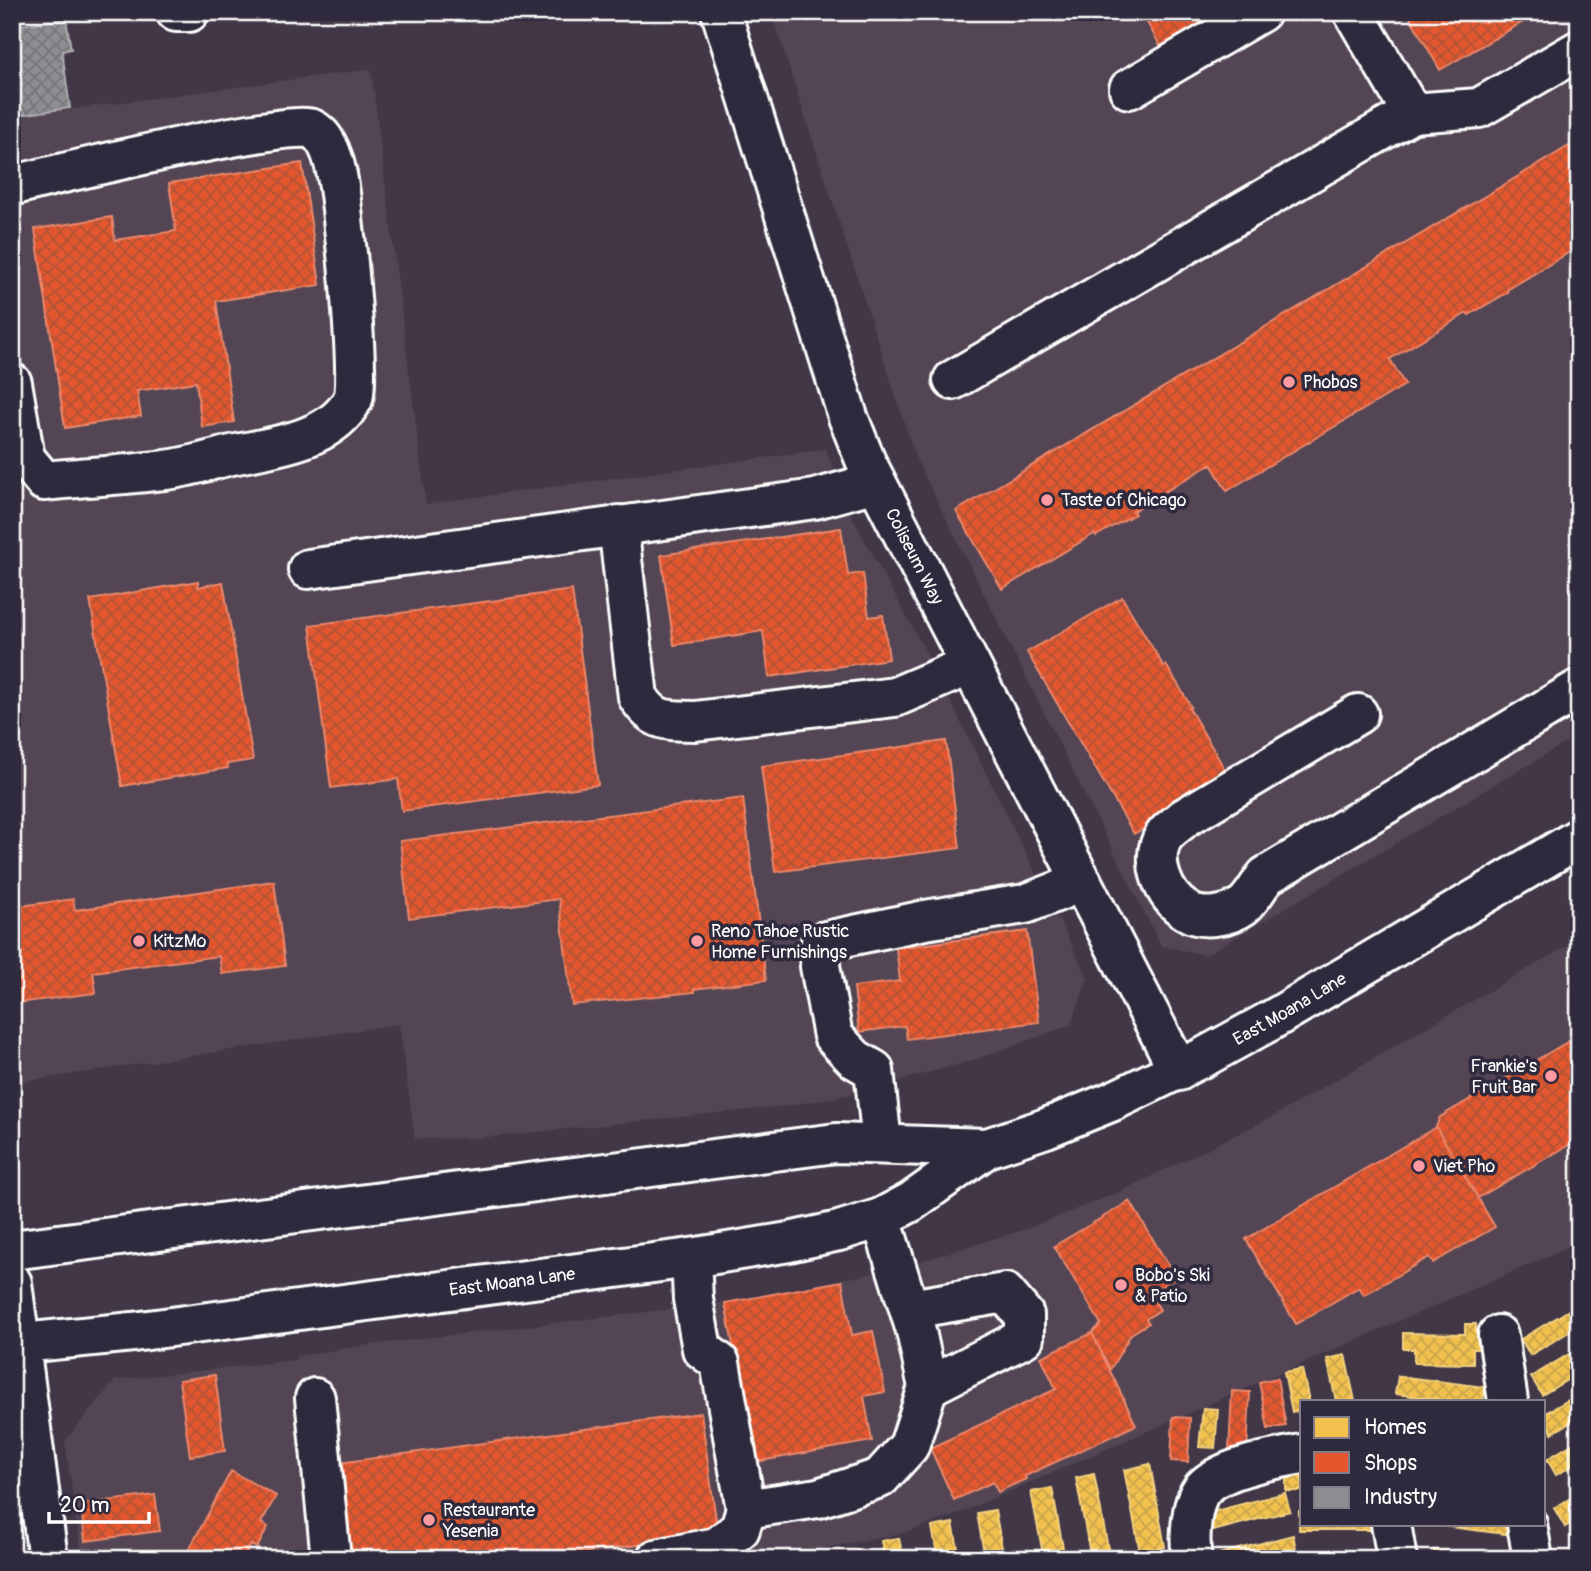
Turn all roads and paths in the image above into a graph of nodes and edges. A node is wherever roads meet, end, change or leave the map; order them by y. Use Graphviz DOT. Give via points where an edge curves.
graph roads {
  1 [pos="176,12"];
  2 [pos="189,12"];
  3 [pos="721,12"];
  4 [pos="1261,12"];
  5 [pos="1353,12"];
  6 [pos="1579,50"];
  7 [pos="1129,89"];
  8 [pos="1412,113"];
  9 [pos="12,186"];
  10 [pos="953,380"];
  11 [pos="12,383"];
  12 [pos="876,482"];
  13 [pos="618,525"];
  14 [pos="308,569"];
  15 [pos="970,665"];
  16 [pos="1579,689"];
  17 [pos="1357,714"];
  18 [pos="1579,838"];
  19 [pos="1082,882"];
  20 [pos="1179,1071"];
  21 [pos="882,1143"];
  22 [pos="987,1148"];
  23 [pos="881,1218"];
  24 [pos="12,1250"];
  25 [pos="691,1258"];
  26 [pos="12,1283"];
  27 [pos="910,1309"];
  28 [pos="1498,1335"];
  29 [pos="16,1344"];
  30 [pos="928,1387"];
  31 [pos="315,1398"];
  32 [pos="1508,1400"];
  33 [pos="1300,1454"];
  34 [pos="746,1509"];
  35 [pos="1391,1526"];
  36 [pos="1527,1526"];
  37 [pos="48,1559"];
  38 [pos="331,1559"];
  39 [pos="656,1559"];
  40 [pos="1192,1559"];
  41 [pos="1397,1559"];
  42 [pos="1532,1559"];
  1 -- 2 [label="main road"];
  3 -- 12 [label="main road, Coliseum Way" via="849,417"];
  4 -- 7 [label="main road"];
  5 -- 8 [label="main road"];
  6 -- 8 [label="main road" via="1479,108"];
  8 -- 10 [label="main road"];
  9 -- 11 [label="main road" via="100,164 289,129 310,128 323,136 334,160 349,267 354,397 340,418 285,443 168,470 44,481 25,458"];
  12 -- 13 [label="main road" via="815,499"];
  12 -- 15 [label="main road, Coliseum Way"];
  13 -- 14 [label="main road"];
  13 -- 15 [label="main road" via="638,697 648,712 666,720 695,721 895,697"];
  15 -- 19 [label="main road, Coliseum Way"];
  16 -- 17 [label="main road" via="1266,876 1244,905 1228,914 1206,917 1187,912 1171,897 1161,877 1157,855 1165,835 1184,818"];
  18 -- 20 [label="main road, East Moana Lane"];
  19 -- 20 [label="main road, Coliseum Way"];
  19 -- 21 [label="main road" via="1025,904 821,942 820,966 833,1035 855,1059 874,1070"];
  20 -- 22 [label="main road, East Moana Lane" via="1057,1124"];
  21 -- 22 [label="main road, East Moana Lane"];
  21 -- 24 [label="main road, East Moana Lane" via="810,1146"];
  22 -- 23 [label="main road, East Moana Lane"];
  23 -- 25 [label="main road, East Moana Lane" via="801,1239"];
  23 -- 27 [label="main road"];
  25 -- 29 [label="main road, East Moana Lane"];
  25 -- 34 [label="main road" via="702,1349 720,1363"];
  26 -- 29 [label="main road"];
  27 -- 30 [label="main road"];
  27 -- 30 [label="main road" via="1005,1293 1024,1315 1024,1338"];
  28 -- 32 [label="main road"];
  29 -- 37 [label="main road"];
  30 -- 34 [label="main road" via="909,1446 880,1478 818,1497"];
  31 -- 38 [label="main road"];
  33 -- 40 [label="main road" via="1227,1472 1203,1487 1193,1507"];
  34 -- 39 [label="main road" via="740,1529 717,1547"];
  35 -- 41 [label="main road"];
  36 -- 42 [label="main road"];
}
